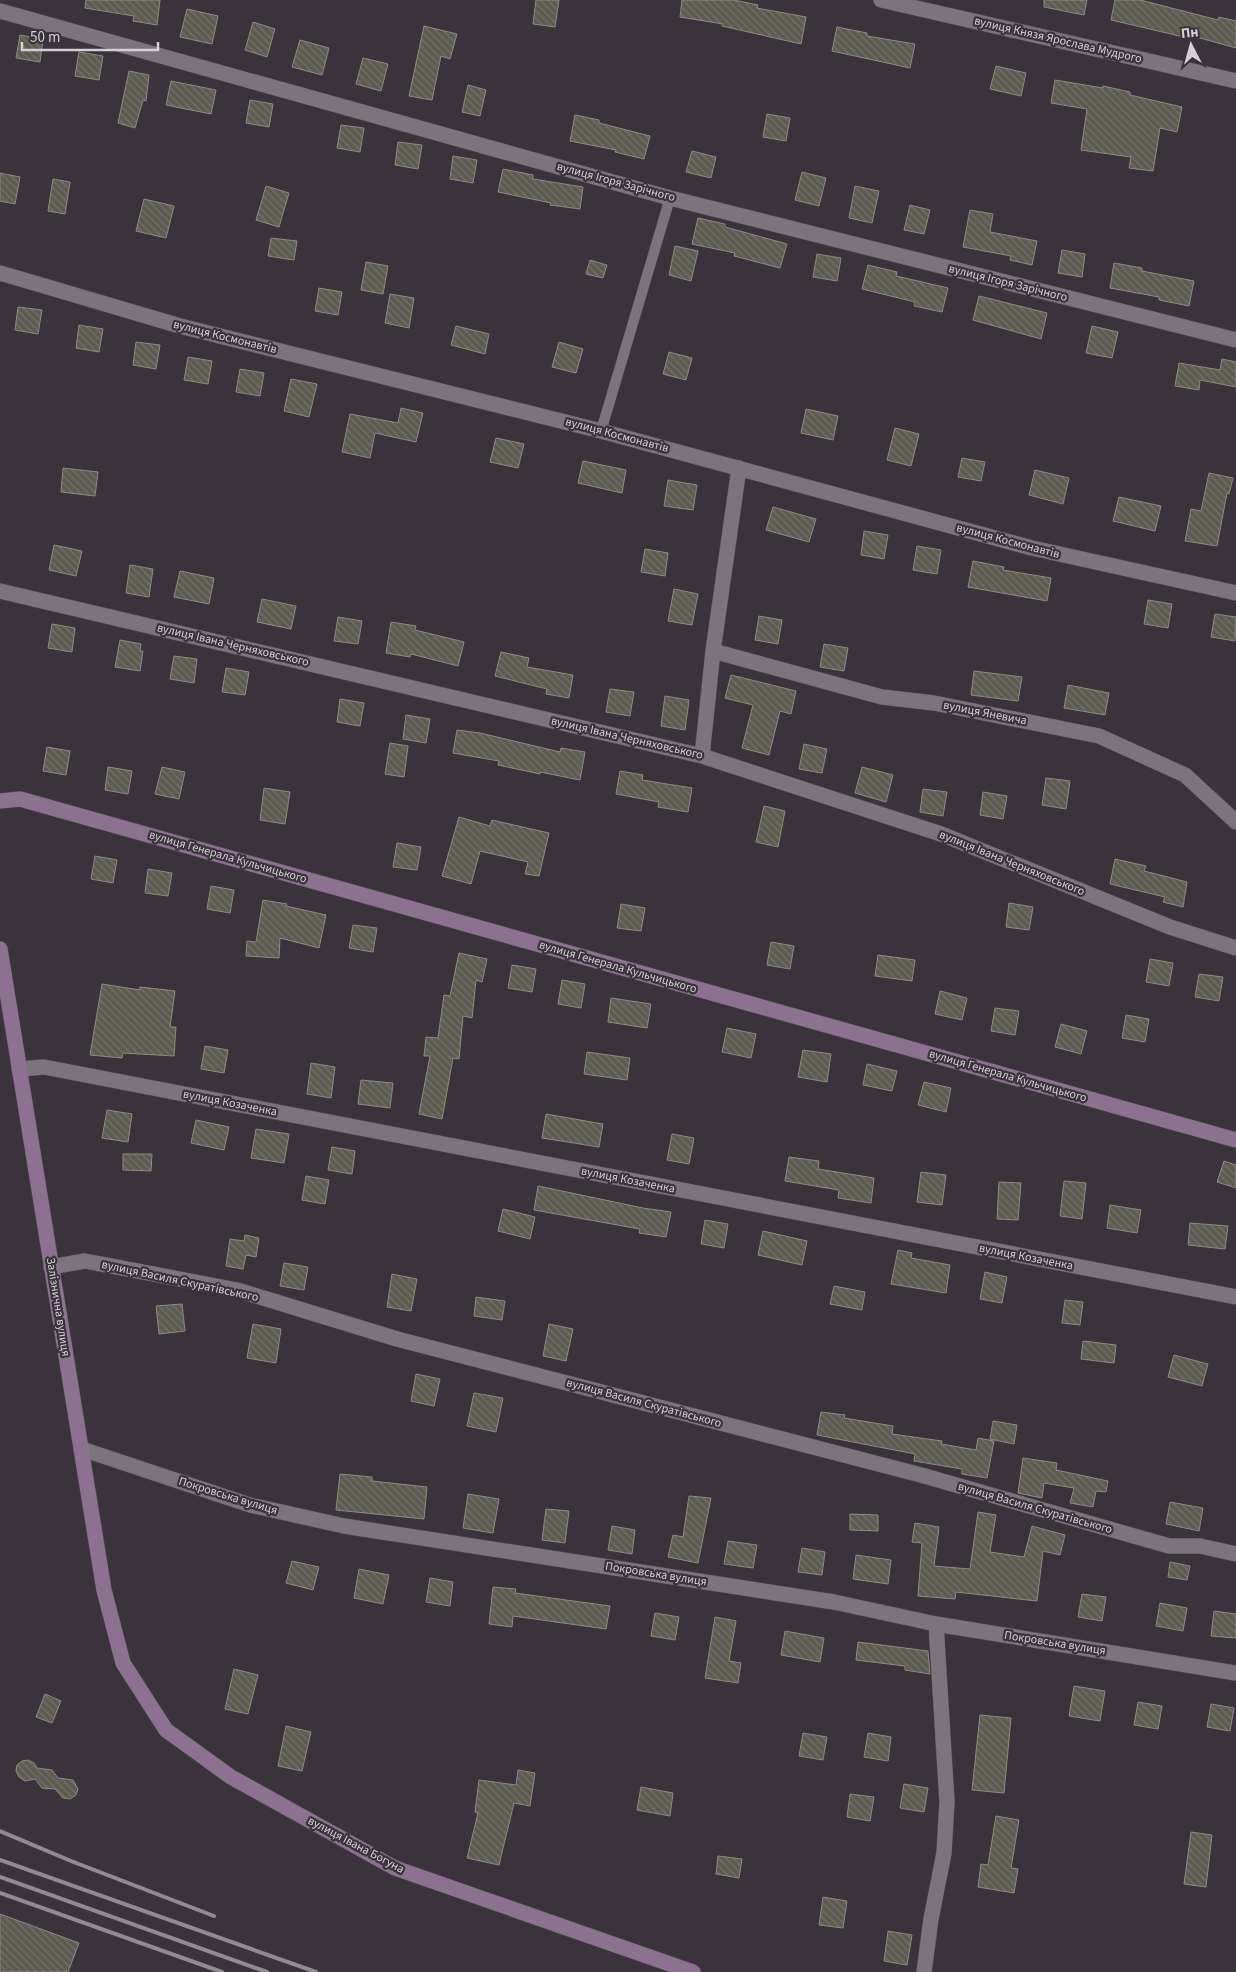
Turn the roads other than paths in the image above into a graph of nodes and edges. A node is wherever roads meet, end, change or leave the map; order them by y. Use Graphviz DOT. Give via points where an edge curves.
graph roads {
  1 [pos="880,0"];
  2 [pos="0,10"];
  3 [pos="1236,81"];
  4 [pos="670,198"];
  5 [pos="0,273"];
  6 [pos="1236,340"];
  7 [pos="601,430"];
  8 [pos="738,468"];
  9 [pos="0,590"];
  10 [pos="1236,593"];
  11 [pos="713,651"];
  12 [pos="702,756"];
  13 [pos="0,801"];
  14 [pos="1236,822"];
  15 [pos="1236,948"];
  16 [pos="0,949"];
  17 [pos="19,1069"];
  18 [pos="1236,1140"];
  19 [pos="51,1267"];
  20 [pos="1236,1297"];
  21 [pos="82,1449"];
  22 [pos="1236,1554"];
  23 [pos="936,1624"];
  24 [pos="123,1663"];
  25 [pos="1236,1672"];
  26 [pos="693,1972"];
  27 [pos="924,1972"];
  1 -- 3 [label="street, вулиця Князя Ярослава Мудрого"];
  2 -- 4 [label="street, вулиця Ігоря Зарічного"];
  4 -- 6 [label="street, вулиця Ігоря Зарічного"];
  4 -- 7 [label="lane"];
  5 -- 7 [label="street, вулиця Космонавтів" via="180,326"];
  7 -- 8 [label="street, вулиця Космонавтів"];
  8 -- 10 [label="street, вулиця Космонавтів" via="1032,548"];
  8 -- 11 [label="street"];
  9 -- 12 [label="street, вулиця Івана Черняховського"];
  11 -- 12 [label="street"];
  11 -- 14 [label="street, вулиця Яневича" via="882,697 934,703 1099,736 1185,775"];
  12 -- 15 [label="street, вулиця Івана Черняховського" via="941,834 1170,927"];
  13 -- 18 [label="street, вулиця Генерала Кульчицького" via="20,799"];
  16 -- 17 [label="street, Залізнична вулиця"];
  17 -- 19 [label="street, Залізнична вулиця"];
  17 -- 20 [label="street, вулиця Козаченка" via="44,1067"];
  19 -- 21 [label="street, Залізнична вулиця"];
  19 -- 22 [label="street, вулиця Василя Скуратівського" via="85,1260 237,1290 397,1339 921,1475 1169,1546 1200,1546"];
  21 -- 23 [label="street, Покровська вулиця" via="250,1505 344,1526 834,1602"];
  21 -- 24 [label="street, Залізнична вулиця" via="104,1590"];
  23 -- 25 [label="street, Покровська вулиця"];
  23 -- 27 [label="street" via="947,1802 944,1853"];
  24 -- 26 [label="street, вулиця Івана Богуна" via="166,1730 231,1777 395,1868"];
}
